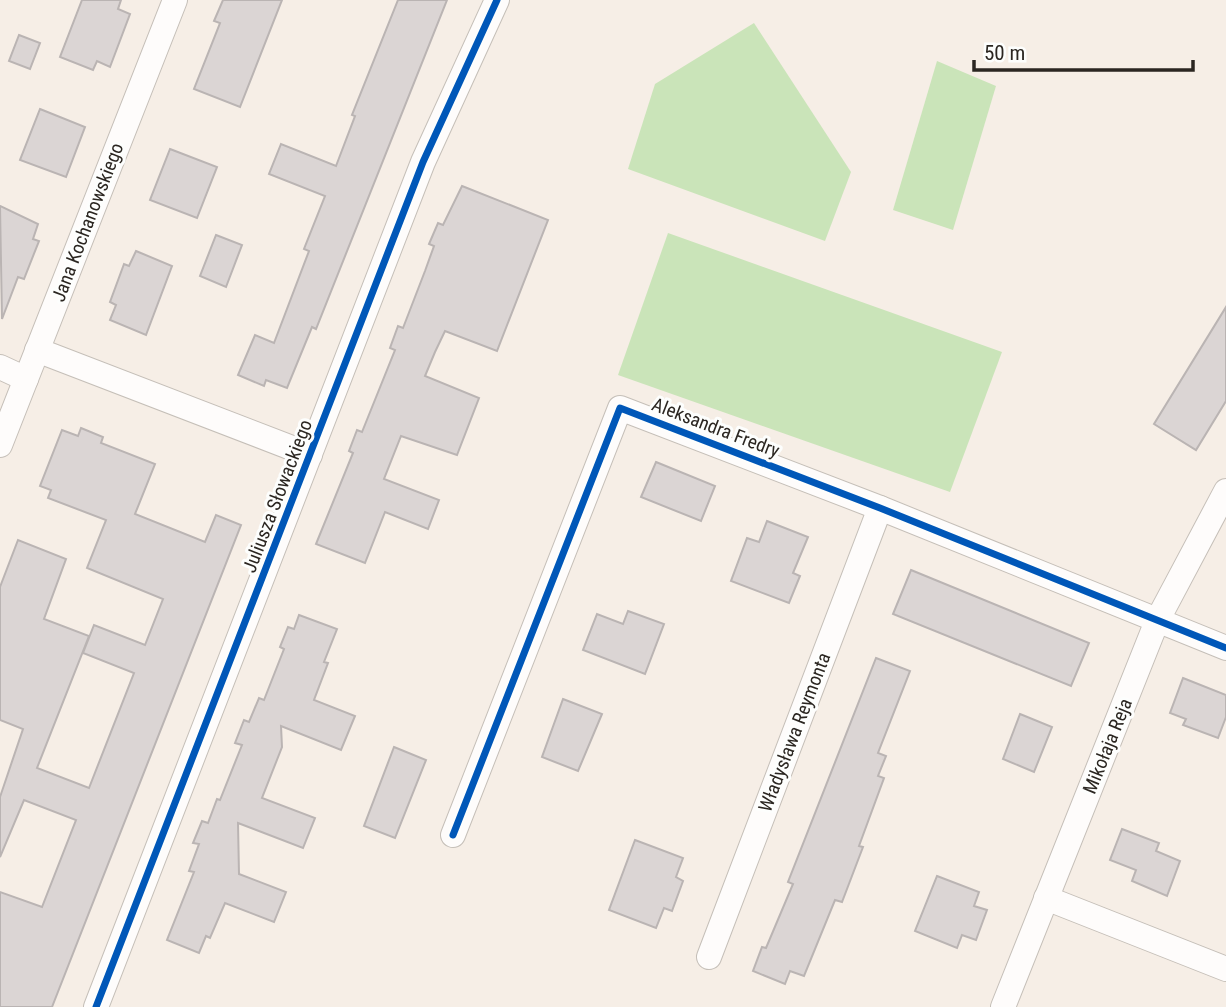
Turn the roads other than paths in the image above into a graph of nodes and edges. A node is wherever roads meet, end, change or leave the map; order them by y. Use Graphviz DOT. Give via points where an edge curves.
graph roads {
  1 [pos="175,0"];
  2 [pos="497,0"];
  3 [pos="37,350"];
  4 [pos="0,367"];
  5 [pos="26,379"];
  6 [pos="0,445"];
  7 [pos="310,455"];
  8 [pos="1226,491"];
  9 [pos="880,508"];
  10 [pos="1157,621"];
  11 [pos="1226,648"];
  12 [pos="453,835"];
  13 [pos="1046,898"];
  14 [pos="709,957"];
  15 [pos="1226,969"];
  16 [pos="96,1007"];
  17 [pos="1003,1007"];
  1 -- 3 [label="street, Jana Kochanowskiego"];
  2 -- 7 [label="street, Juliusza Słowackiego" via="423,162"];
  3 -- 5 [label="street, Jana Kochanowskiego"];
  3 -- 7 [label="street"];
  4 -- 5 [label="street"];
  5 -- 6 [label="street, Jana Kochanowskiego"];
  7 -- 16 [label="street, Juliusza Słowackiego"];
  8 -- 10 [label="street, Mikołaja Reja"];
  9 -- 10 [label="street, Aleksandra Fredry"];
  9 -- 12 [label="street, Aleksandra Fredry" via="620,408"];
  9 -- 14 [label="street, Władysława Reymonta"];
  10 -- 11 [label="street, Aleksandra Fredry"];
  10 -- 13 [label="street, Mikołaja Reja"];
  13 -- 15 [label="street"];
  13 -- 17 [label="street, Mikołaja Reja"];
}
